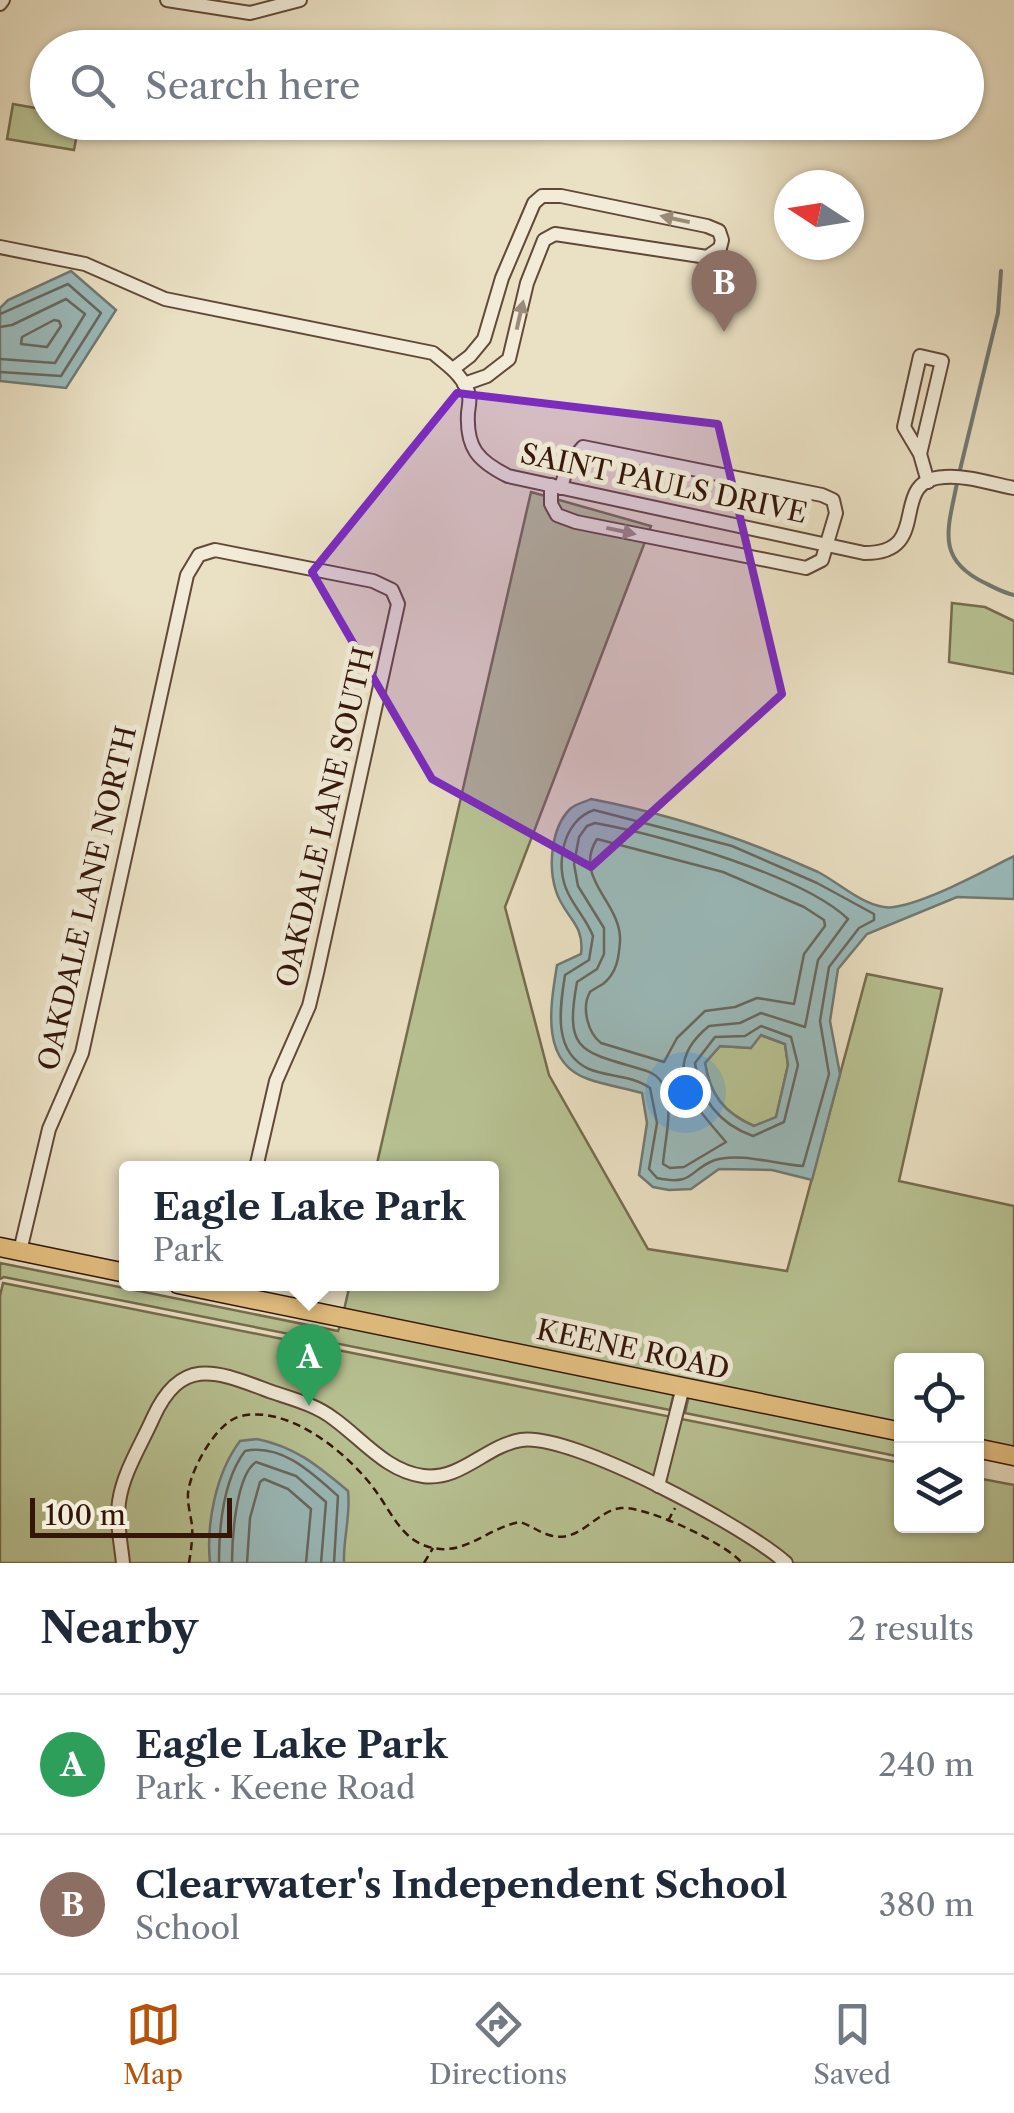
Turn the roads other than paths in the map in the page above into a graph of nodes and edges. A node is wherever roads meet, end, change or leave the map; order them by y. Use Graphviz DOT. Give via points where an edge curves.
graph roads {
  1 [pos="167,0"];
  2 [pos="300,0"];
  3 [pos="523,228"];
  4 [pos="544,240"];
  5 [pos="0,247"];
  6 [pos="453,369"];
  7 [pos="464,384"];
  8 [pos="920,454"];
  9 [pos="928,482"];
  10 [pos="556,487"];
  11 [pos="1014,488"];
  12 [pos="828,545"];
  13 [pos="392,590"];
  14 [pos="258,1161"];
  15 [pos="0,1247"];
  16 [pos="20,1251"];
  17 [pos="119,1272"];
  18 [pos="242,1291"];
  19 [pos="683,1387"];
  20 [pos="894,1430"];
  21 [pos="984,1450"];
  22 [pos="1014,1456"];
  23 [pos="658,1486"];
  24 [pos="122,1563"];
  25 [pos="786,1563"];
  1 -- 2 [label="street" via="250,13"];
  3 -- 4 [label="street"];
  4 -- 3 [label="street, one-way" via="555,234 707,257 722,240 708,226 562,196 542,196"];
  3 -- 6 [label="street" via="484,339"];
  7 -- 4 [label="street, one-way" via="509,359"];
  5 -- 6 [label="street" via="85,264 165,299 433,354"];
  6 -- 7 [label="street"];
  7 -- 10 [label="street, SAINT PAULS DRIVE" via="472,451 508,476"];
  8 -- 8 [label="street" via="904,427 920,356 942,361"];
  8 -- 9 [label="street"];
  9 -- 11 [label="street" via="945,476"];
  9 -- 12 [label="street, SAINT PAULS DRIVE" via="911,500 896,548 864,553"];
  10 -- 12 [label="street, SAINT PAULS DRIVE"];
  10 -- 12 [label="street, one-way" via="551,504 557,515 576,522 806,568 822,560"];
  10 -- 12 [label="street" via="582,447 806,491 832,500 836,514"];
  13 -- 14 [label="street, OAKDALE LANE SOUTH" via="398,604 317,972 276,1081"];
  13 -- 16 [label="street, OAKDALE LANE NORTH" via="373,580 215,550 199,556 187,575 82,1054 48,1130"];
  15 -- 16 [label="main road"];
  16 -- 17 [label="main road"];
  18 -- 19 [label="main road, KEENE ROAD"];
  19 -- 20 [label="main road, KEENE ROAD"];
  19 -- 23 [label="street"];
  21 -- 22 [label="main road"];
  23 -- 24 [label="street" via="542,1440 509,1443 452,1474 396,1469 332,1416 208,1372 173,1384 162,1397 124,1482 118,1514"];
  23 -- 25 [label="street" via="740,1528"];
}
